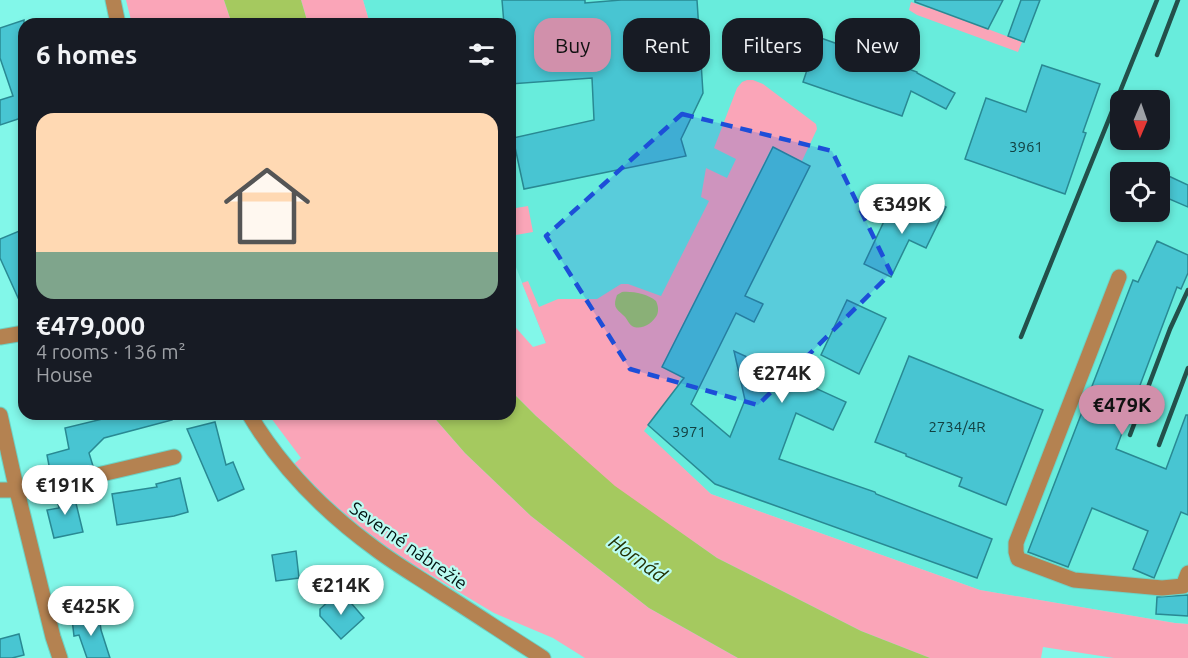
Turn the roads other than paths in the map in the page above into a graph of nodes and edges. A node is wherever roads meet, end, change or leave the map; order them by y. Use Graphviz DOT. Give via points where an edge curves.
graph roads {
  1 [pos="113,0"];
  2 [pos="117,18"];
  3 [pos="1119,277"];
  4 [pos="18,334"];
  5 [pos="0,337"];
  6 [pos="0,415"];
  7 [pos="252,420"];
  8 [pos="174,457"];
  9 [pos="0,490"];
  10 [pos="17,491"];
  11 [pos="1188,573"];
  12 [pos="60,658"];
  13 [pos="543,658"];
  1 -- 2 [label="street"];
  3 -- 11 [label="street" via="1016,543 1016,552 1018,559 1074,580 1162,588 1183,586"];
  4 -- 5 [label="street"];
  6 -- 10 [label="street"];
  7 -- 13 [label="street, Severné nábrežie" via="288,470 335,518 378,551"];
  8 -- 10 [label="street"];
  9 -- 10 [label="street"];
  10 -- 12 [label="street"];
}
